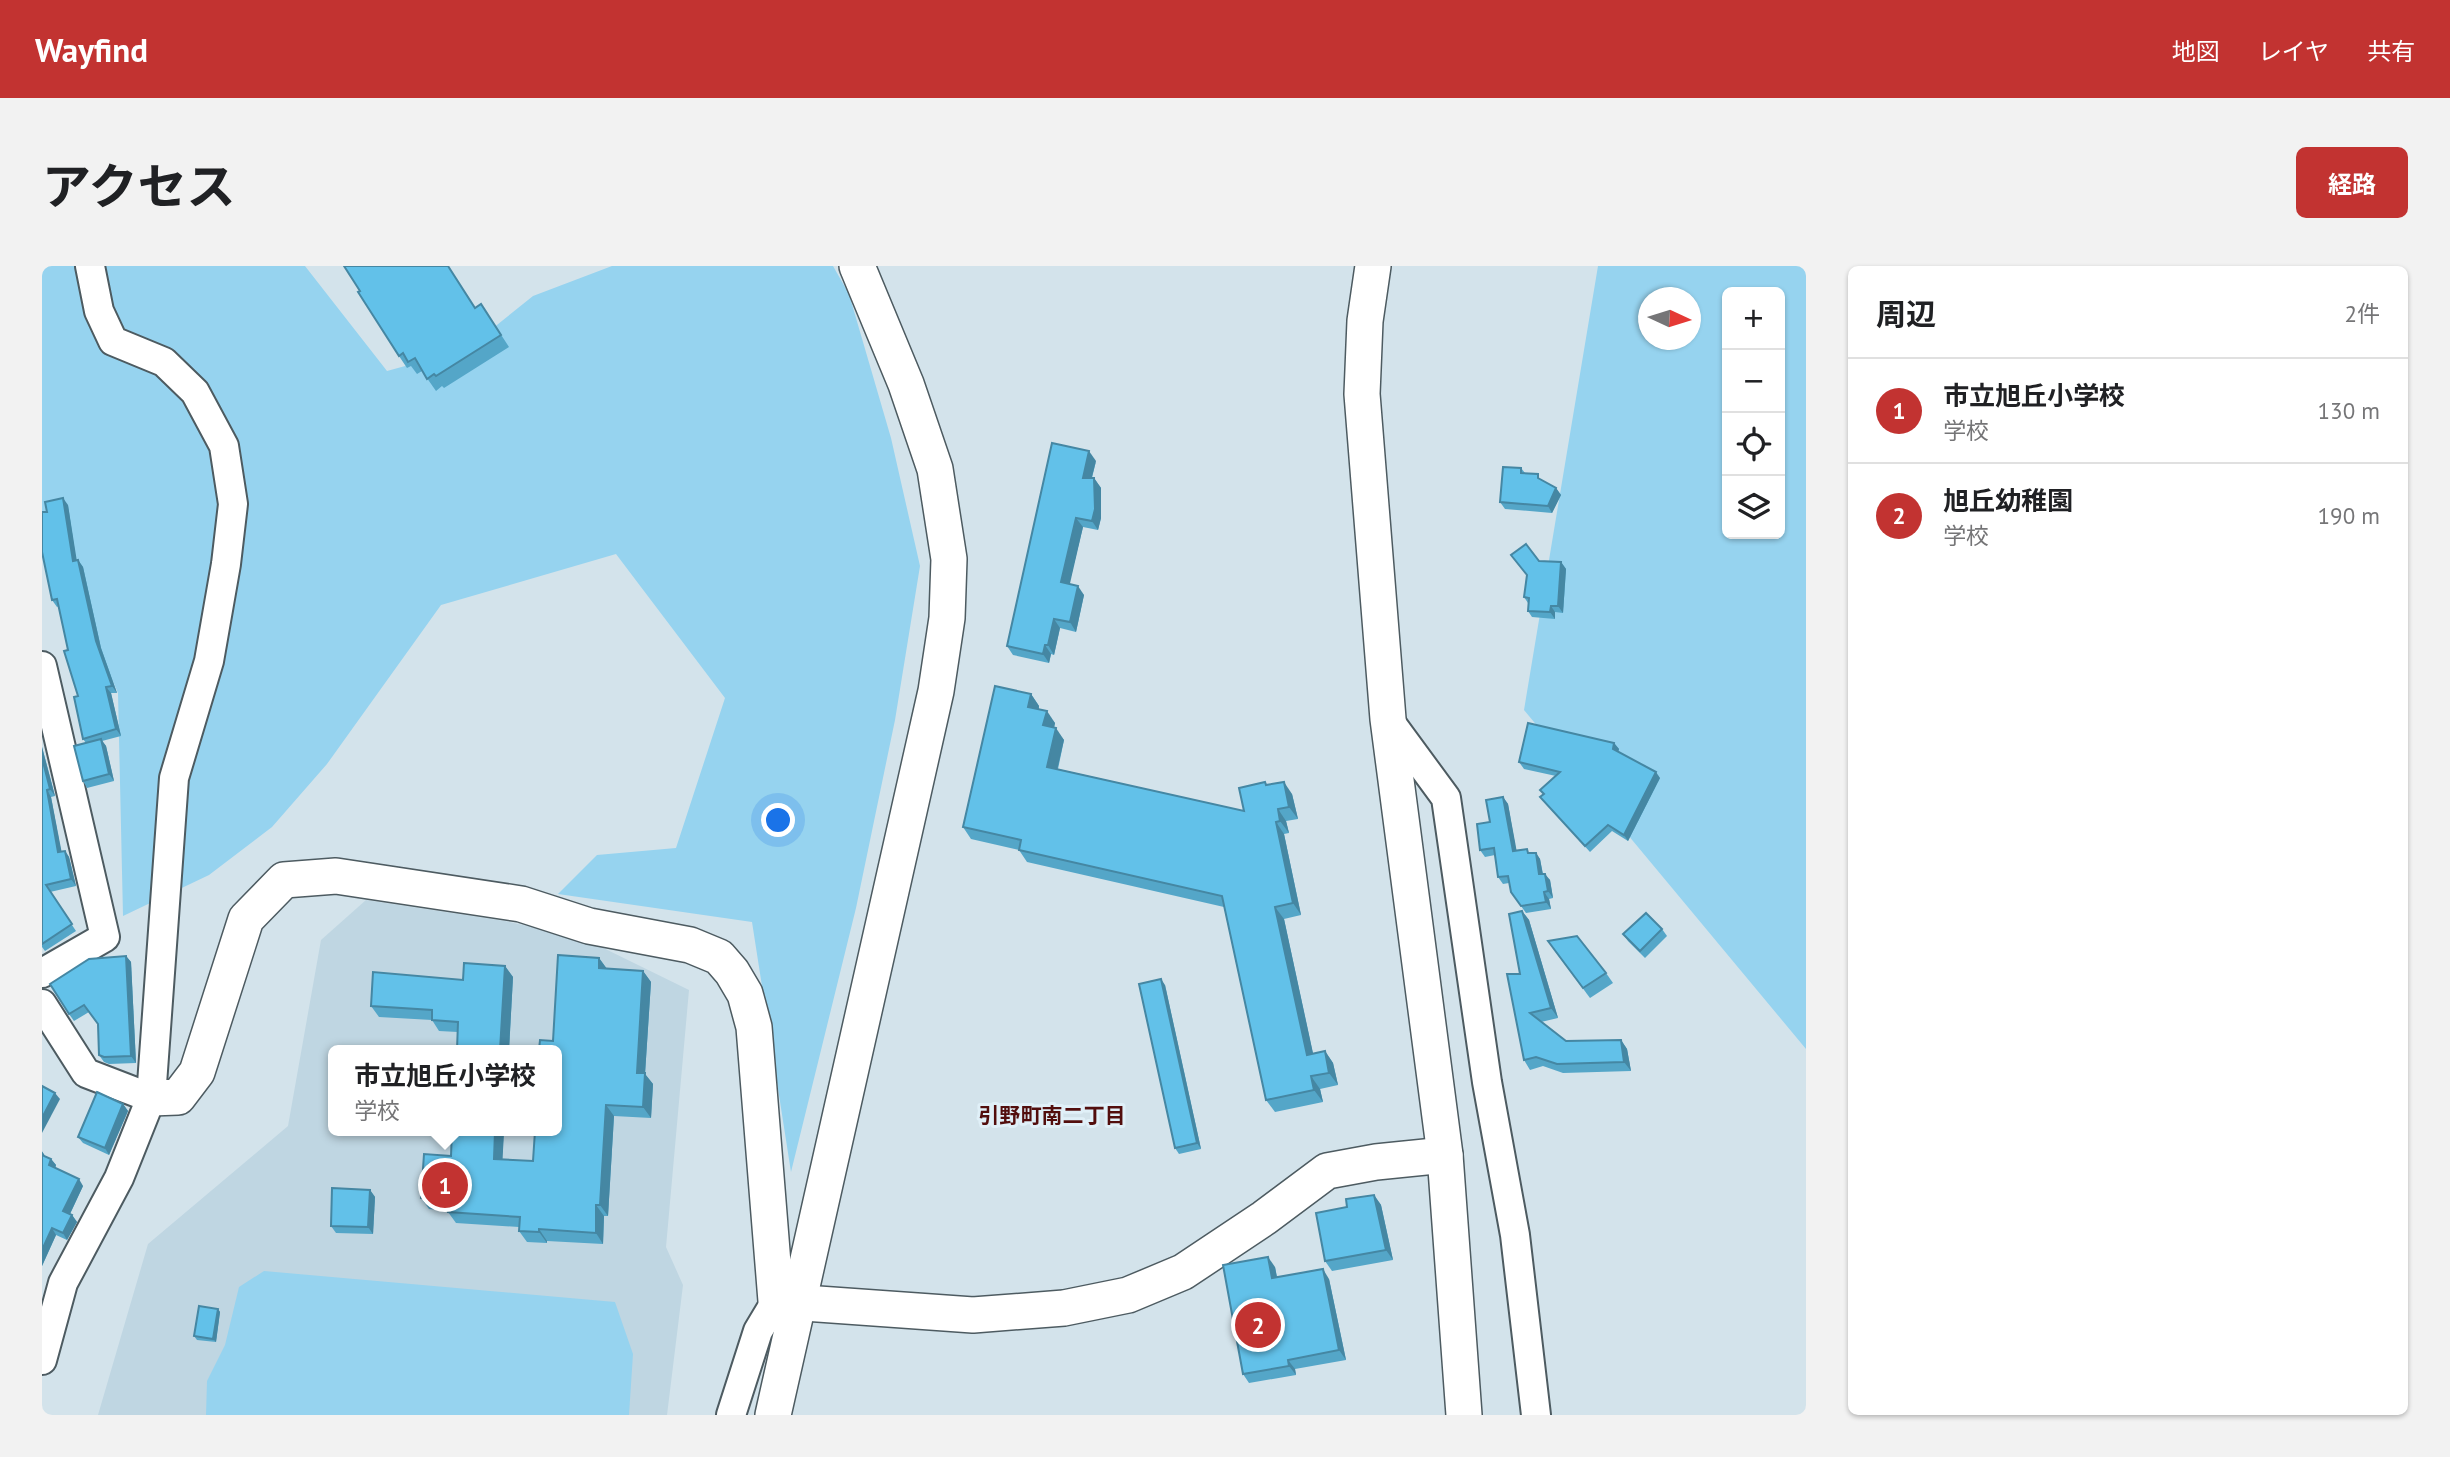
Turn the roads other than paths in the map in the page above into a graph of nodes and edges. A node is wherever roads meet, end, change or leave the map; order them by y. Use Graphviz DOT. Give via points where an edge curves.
graph roads {
  1 [pos="90,266"];
  2 [pos="857,266"];
  3 [pos="1373,266"];
  4 [pos="42,666"];
  5 [pos="1388,719"];
  6 [pos="42,973"];
  7 [pos="42,1004"];
  8 [pos="151,1098"];
  9 [pos="1445,1155"];
  10 [pos="53,1277"];
  11 [pos="786,1302"];
  12 [pos="42,1360"];
  13 [pos="730,1415"];
  14 [pos="773,1415"];
  15 [pos="1464,1415"];
  16 [pos="1536,1415"];
  1 -- 8 [label="street" via="99,311 113,341 164,362 195,392 224,446 233,504 209,661 174,778"];
  2 -- 11 [label="street" via="935,469 949,559 947,618 936,691"];
  3 -- 5 [label="street" via="1362,394"];
  4 -- 6 [label="street" via="105,937"];
  5 -- 9 [label="street"];
  5 -- 16 [label="street" via="1446,798 1487,1082 1516,1235"];
  7 -- 8 [label="street" via="86,1073"];
  8 -- 10 [label="street" via="119,1178"];
  8 -- 11 [label="street" via="178,1097 197,1072 246,919 284,880 336,876 521,904 589,926 690,945 719,957 732,972 745,994 754,1027"];
  9 -- 11 [label="street" via="1327,1171 1183,1272 1128,1295 1064,1308 973,1315"];
  9 -- 15 [label="street"];
  10 -- 12 [label="street"];
  11 -- 13 [label="street" via="758,1331"];
  11 -- 14 [label="street"];
}
